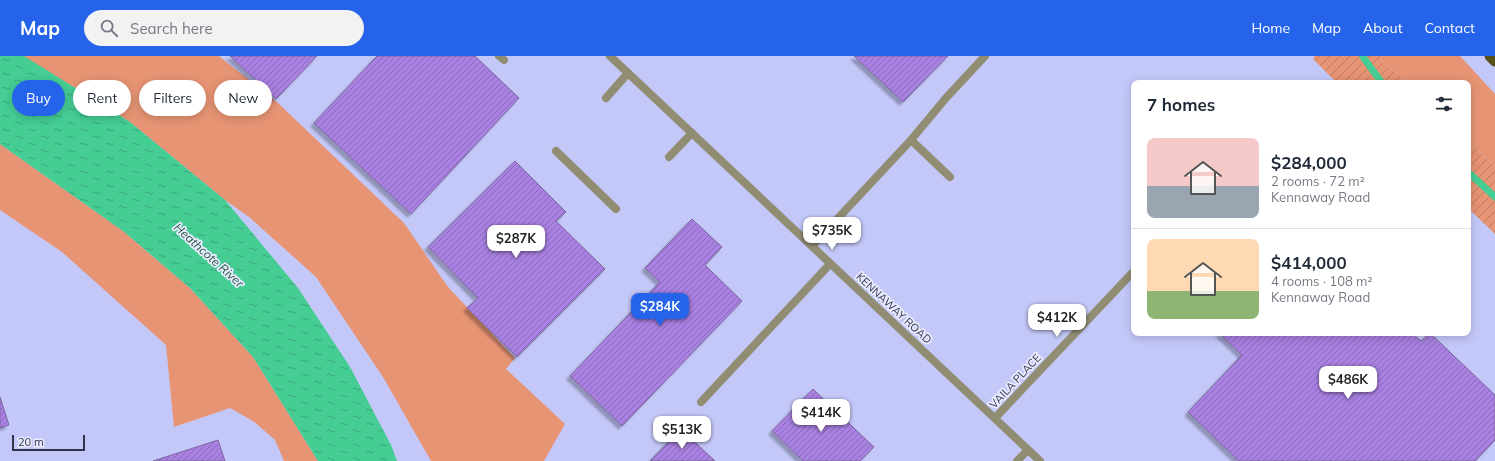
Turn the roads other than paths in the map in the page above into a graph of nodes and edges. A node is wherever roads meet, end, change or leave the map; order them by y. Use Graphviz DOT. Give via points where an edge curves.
graph roads {
  1 [pos="610,56"];
  2 [pos="986,56"];
  3 [pos="1490,56"];
  4 [pos="1495,61"];
  5 [pos="628,73"];
  6 [pos="606,98"];
  7 [pos="692,133"];
  8 [pos="911,140"];
  9 [pos="556,151"];
  10 [pos="669,157"];
  11 [pos="950,177"];
  12 [pos="616,209"];
  13 [pos="812,246"];
  14 [pos="830,264"];
  15 [pos="1131,274"];
  16 [pos="701,402"];
  17 [pos="995,418"];
  18 [pos="1028,450"];
  19 [pos="1016,461"];
  20 [pos="1040,461"];
  1 -- 5 [label="street, KENNAWAY ROAD"];
  2 -- 8 [label="street"];
  3 -- 4 [label="highway"];
  5 -- 6 [label="street"];
  5 -- 7 [label="street, KENNAWAY ROAD"];
  7 -- 10 [label="street"];
  7 -- 13 [label="street, KENNAWAY ROAD"];
  8 -- 11 [label="street"];
  8 -- 13 [label="street"];
  9 -- 12 [label="street"];
  13 -- 14 [label="street, KENNAWAY ROAD"];
  14 -- 16 [label="street"];
  14 -- 17 [label="street, KENNAWAY ROAD"];
  15 -- 17 [label="street, VAILA PLACE"];
  17 -- 18 [label="street, KENNAWAY ROAD"];
  18 -- 19 [label="street"];
  18 -- 20 [label="street, KENNAWAY ROAD"];
}
